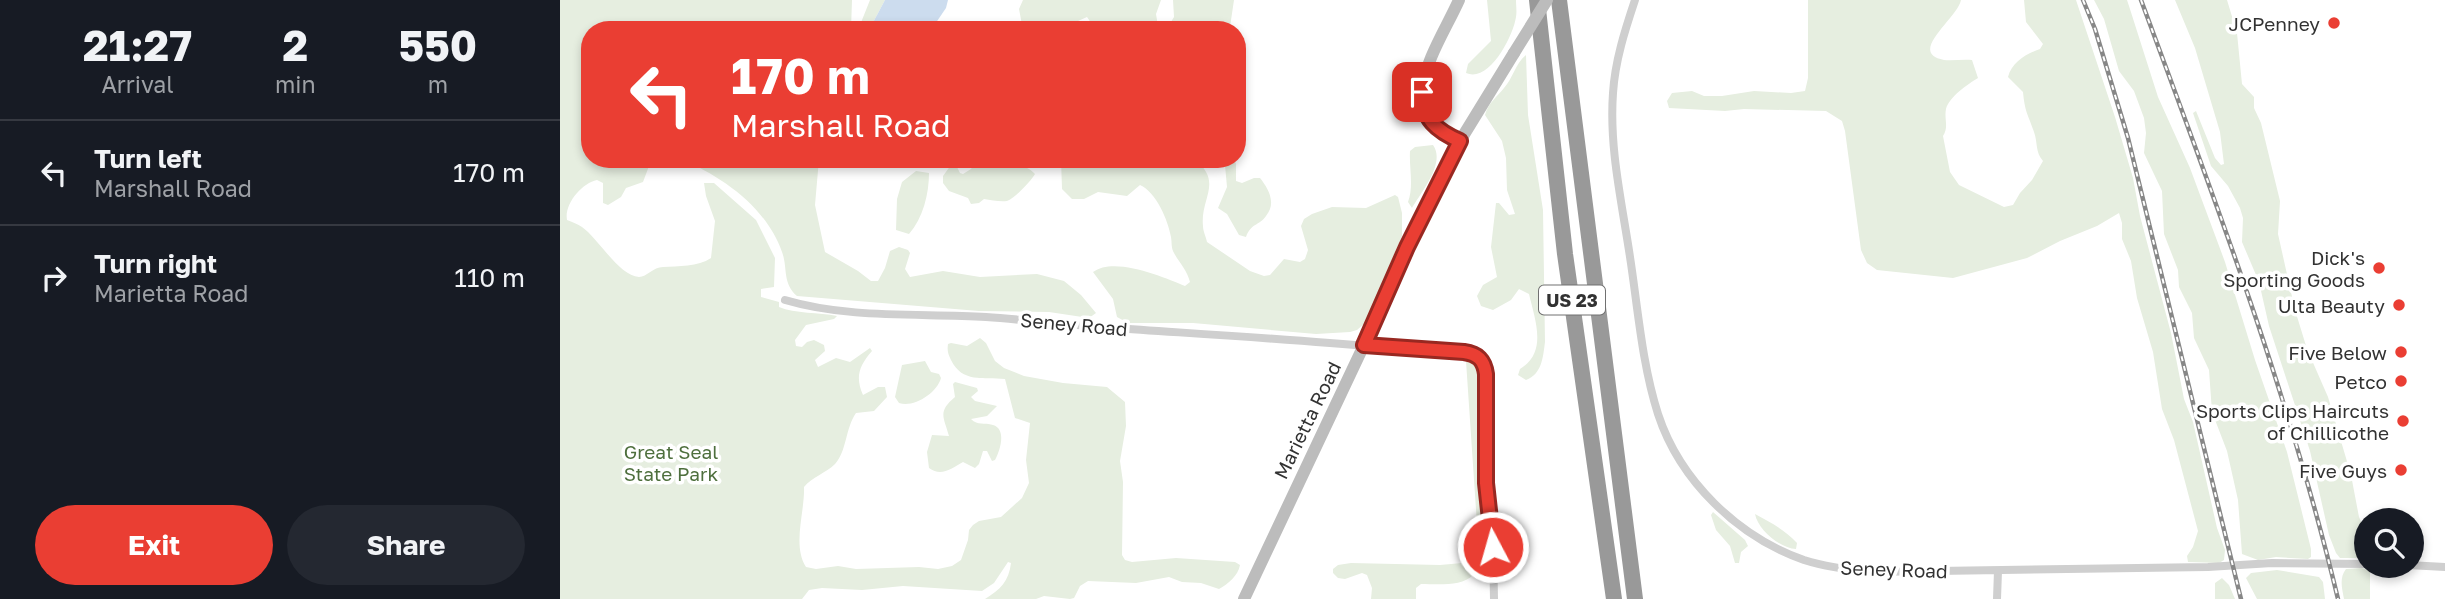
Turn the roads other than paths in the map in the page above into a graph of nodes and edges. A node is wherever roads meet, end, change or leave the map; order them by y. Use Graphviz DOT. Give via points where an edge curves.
graph roads {
  1 [pos="1459,0"];
  2 [pos="1537,0"];
  3 [pos="1547,0"];
  4 [pos="1559,0"];
  5 [pos="1635,0"];
  6 [pos="1460,141"];
  7 [pos="785,300"];
  8 [pos="1364,345"];
  9 [pos="2354,564"];
  10 [pos="2424,566"];
  11 [pos="2445,567"];
  12 [pos="1998,571"];
  13 [pos="1244,599"];
  14 [pos="1494,599"];
  15 [pos="1614,599"];
  16 [pos="1635,599"];
  17 [pos="1997,599"];
  1 -- 6 [label="street" via="1427,70 1422,100 1432,124"];
  2 -- 15 [label="highway, US 23" via="1564,254"];
  3 -- 6 [label="street, Marietta Road, bridge"];
  4 -- 16 [label="highway, US 23"];
  5 -- 12 [label="street, Seney Road" via="1613,92 1616,160 1648,370 1659,415 1682,463 1741,526 1807,561 1872,572"];
  6 -- 8 [label="street, Marietta Road"];
  7 -- 8 [label="street, Seney Road" via="894,314"];
  8 -- 13 [label="street, Marietta Road"];
  8 -- 14 [label="street, Seney Road" via="1464,352 1483,361"];
  9 -- 12 [label="street, Seney Road"];
  10 -- 11 [label="street"];
  12 -- 17 [label="street"];
}
